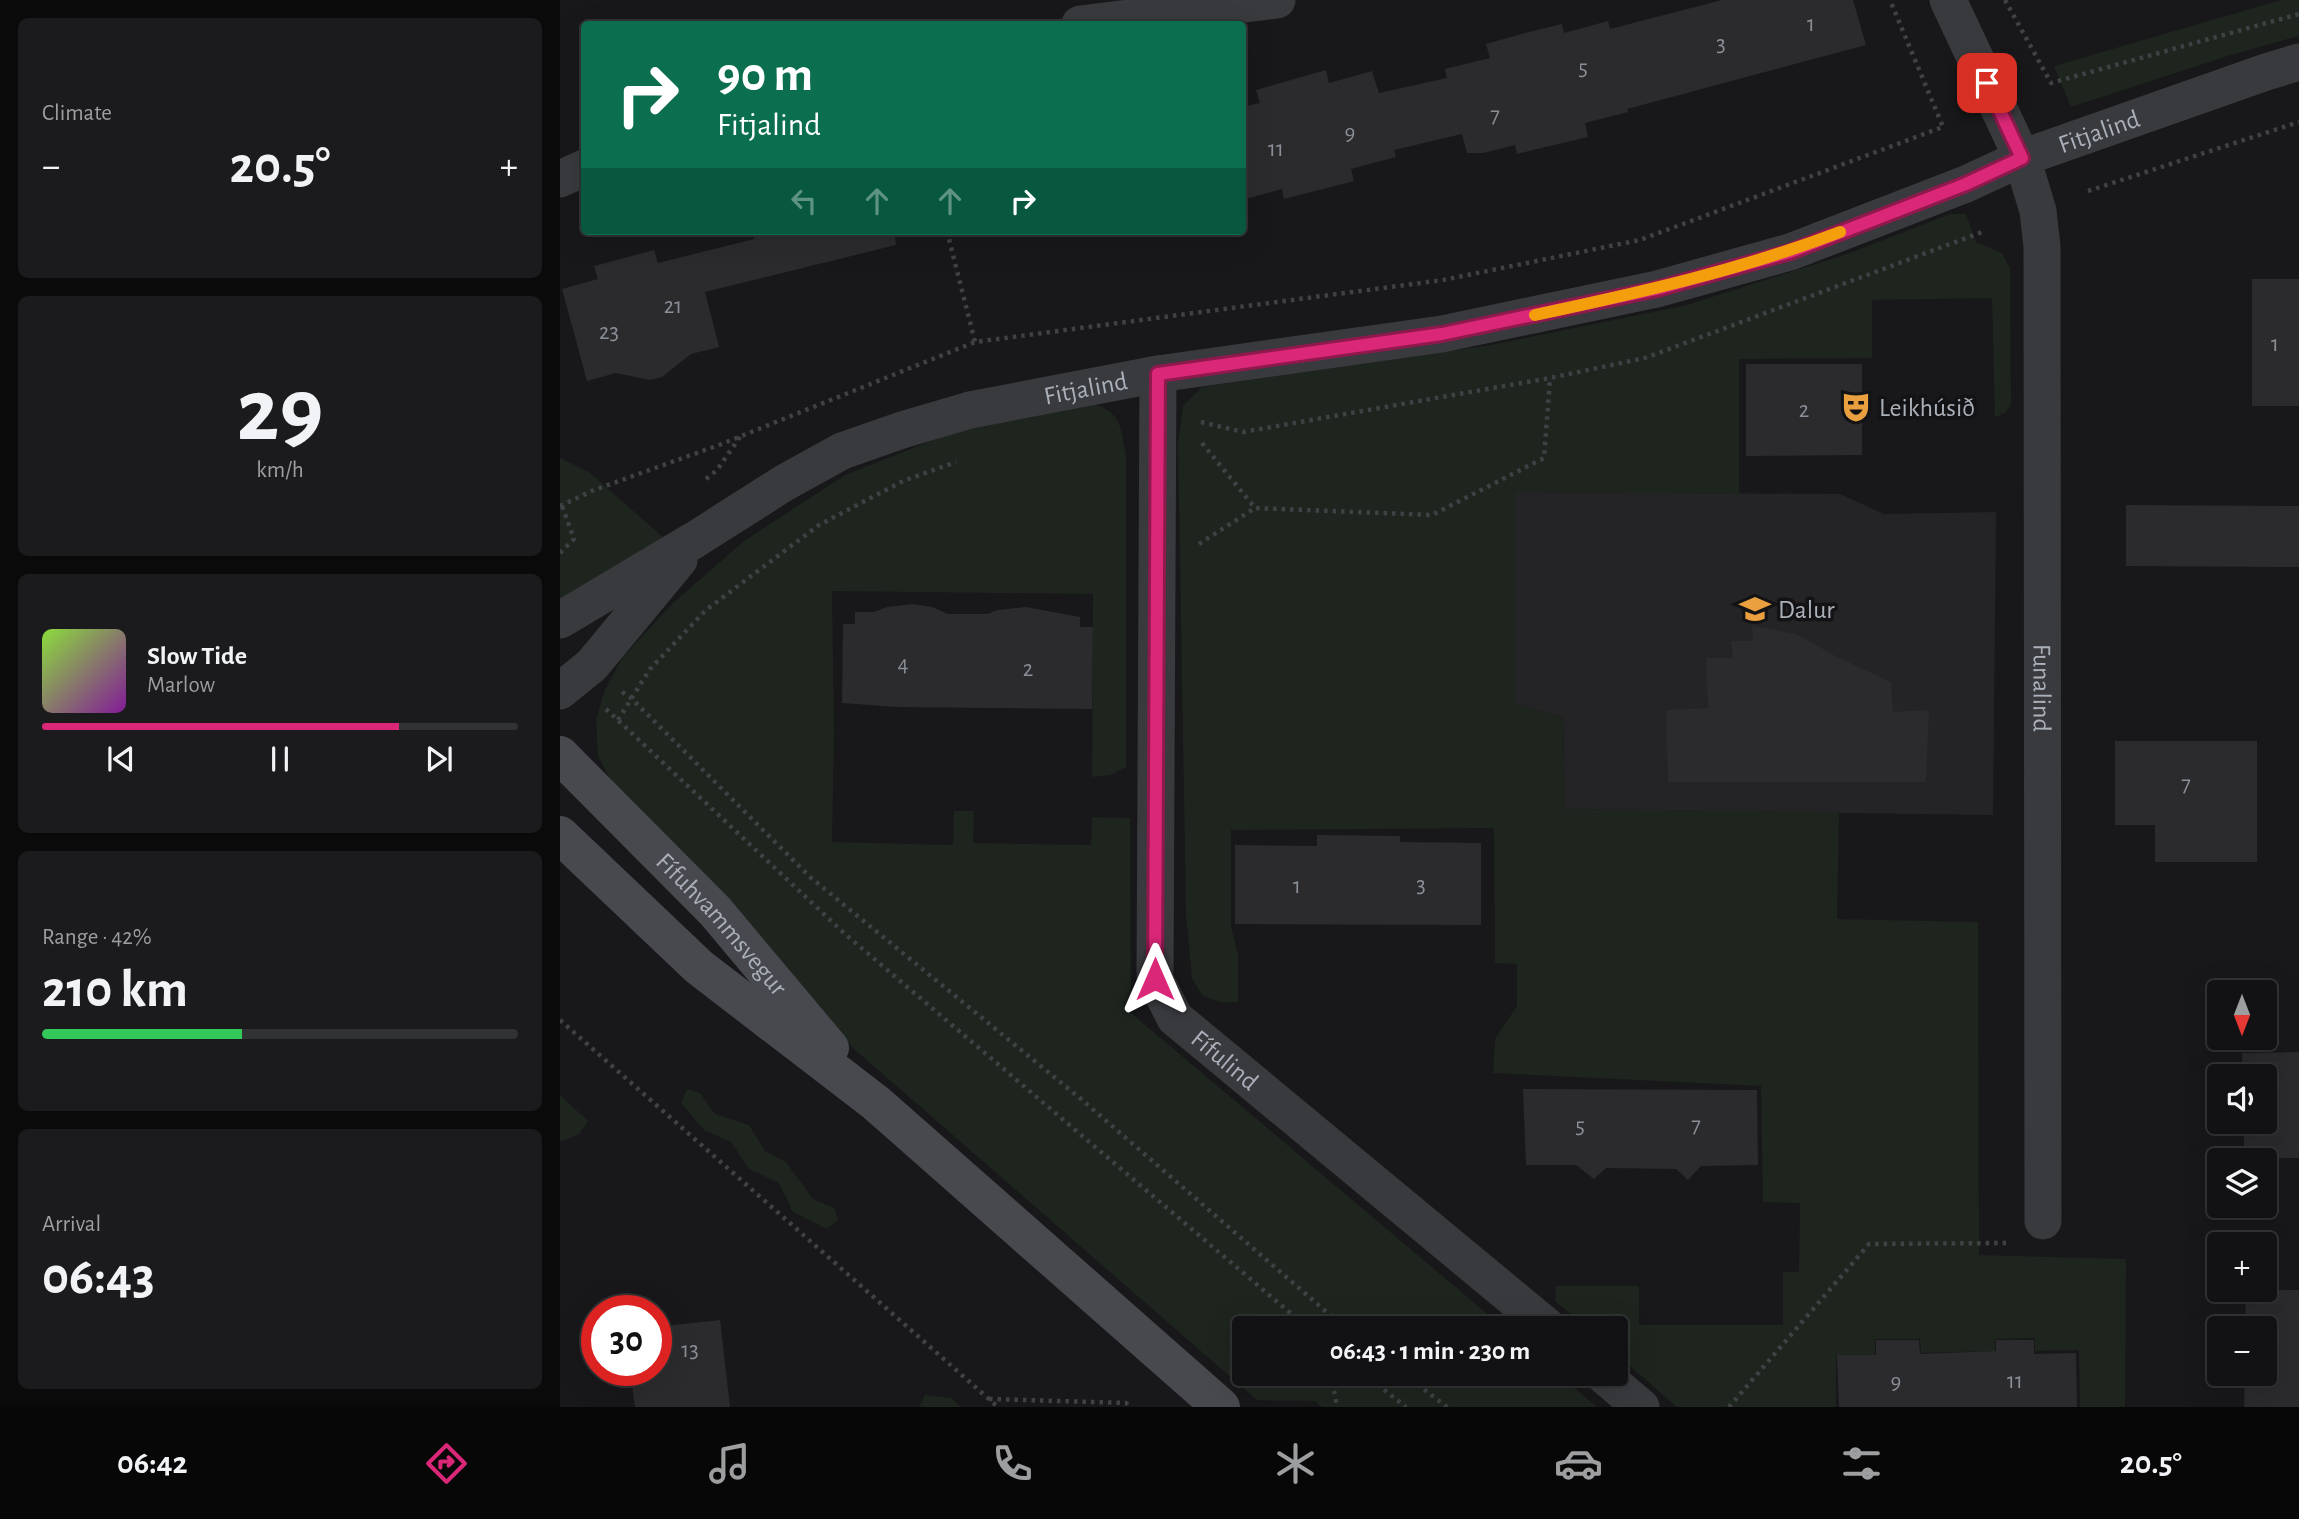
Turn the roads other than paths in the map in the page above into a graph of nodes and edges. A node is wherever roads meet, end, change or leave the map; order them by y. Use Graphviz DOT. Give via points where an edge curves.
graph roads {
  1 [pos="1277,0"];
  2 [pos="1948,0"];
  3 [pos="1105,21"];
  4 [pos="2299,62"];
  5 [pos="2022,158"];
  6 [pos="581,169"];
  7 [pos="560,179"];
  8 [pos="1158,374"];
  9 [pos="696,539"];
  10 [pos="560,620"];
  11 [pos="560,691"];
  12 [pos="560,755"];
  13 [pos="560,835"];
  14 [pos="876,1103"];
  15 [pos="2043,1221"];
  16 [pos="1535,1316"];
  17 [pos="1617,1386"];
  18 [pos="1221,1407"];
  19 [pos="1642,1407"];
  1 -- 3 [label="street"];
  2 -- 5 [label="street, Funalind"];
  4 -- 5 [label="street, Fitjalind"];
  5 -- 8 [label="street, Fitjalind" via="1790,252 1657,289 1442,334"];
  5 -- 15 [label="street, Funalind" via="2038,211 2042,246"];
  6 -- 7 [label="street"];
  8 -- 9 [label="street, Fitjalind" via="970,410 842,451"];
  8 -- 16 [label="street, Fífulind" via="1169,418 1157,571 1155,979 1175,1018"];
  9 -- 10 [label="street, Fitjalind"];
  9 -- 11 [label="street, Fitjalind" via="592,664"];
  12 -- 14 [label="main road, Fífuhvammsvegur" via="715,911"];
  13 -- 14 [label="main road, Fífuhvammsvegur" via="699,967"];
  14 -- 18 [label="main road, Fífuhvammsvegur"];
  17 -- 19 [label="street"];
}
